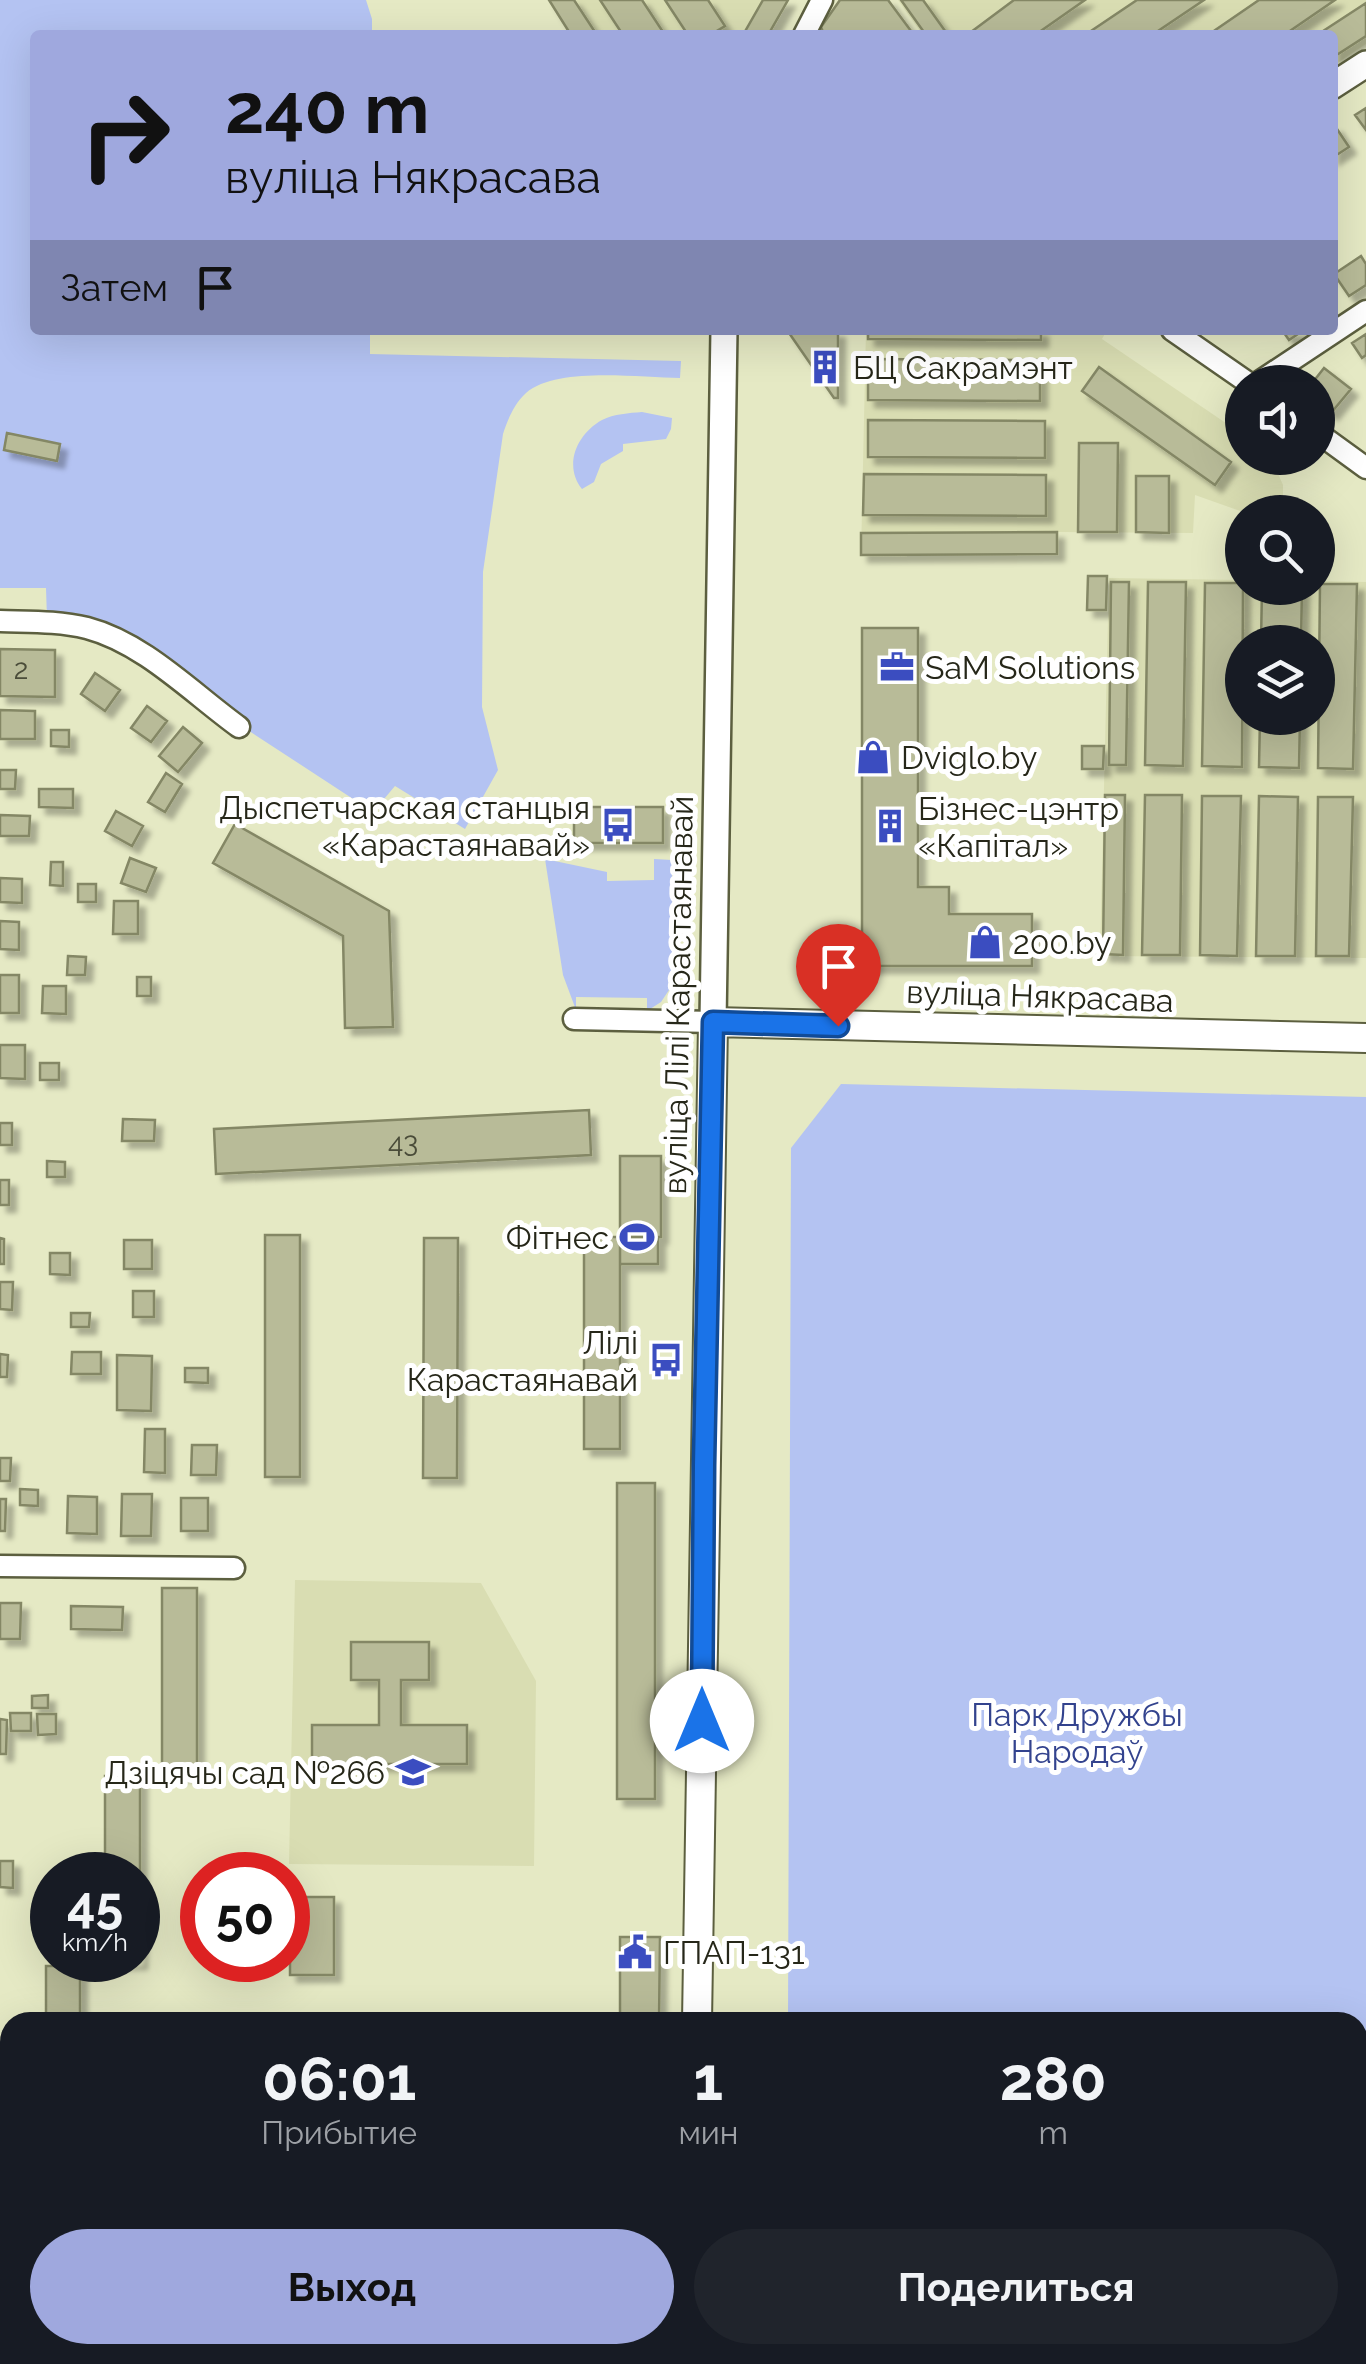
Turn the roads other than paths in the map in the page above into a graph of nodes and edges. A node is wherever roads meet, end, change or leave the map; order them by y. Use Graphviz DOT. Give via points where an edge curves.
graph roads {
  1 [pos="822,0"];
  2 [pos="807,30"];
  3 [pos="1366,64"];
  4 [pos="1338,82"];
  5 [pos="1366,312"];
  6 [pos="1338,330"];
  7 [pos="724,335"];
  8 [pos="1179,335"];
  9 [pos="1331,335"];
  10 [pos="1286,365"];
  11 [pos="1225,367"];
  12 [pos="1335,445"];
  13 [pos="1366,468"];
  14 [pos="0,621"];
  15 [pos="239,727"];
  16 [pos="574,1019"];
  17 [pos="713,1022"];
  18 [pos="1366,1038"];
  19 [pos="0,1566"];
  20 [pos="234,1568"];
  21 [pos="697,2012"];
  1 -- 2 [label="street"];
  3 -- 4 [label="street"];
  5 -- 6 [label="street"];
  7 -- 17 [label="street, вуліца Лілі Карастаянавай"];
  8 -- 11 [label="street"];
  9 -- 10 [label="street"];
  12 -- 13 [label="street"];
  14 -- 15 [label="street" via="55,622 118,640"];
  16 -- 17 [label="street"];
  17 -- 18 [label="main road, вуліца Някрасава"];
  17 -- 21 [label="main road, вуліца Лілі Карастаянавай"];
  19 -- 20 [label="street"];
}
